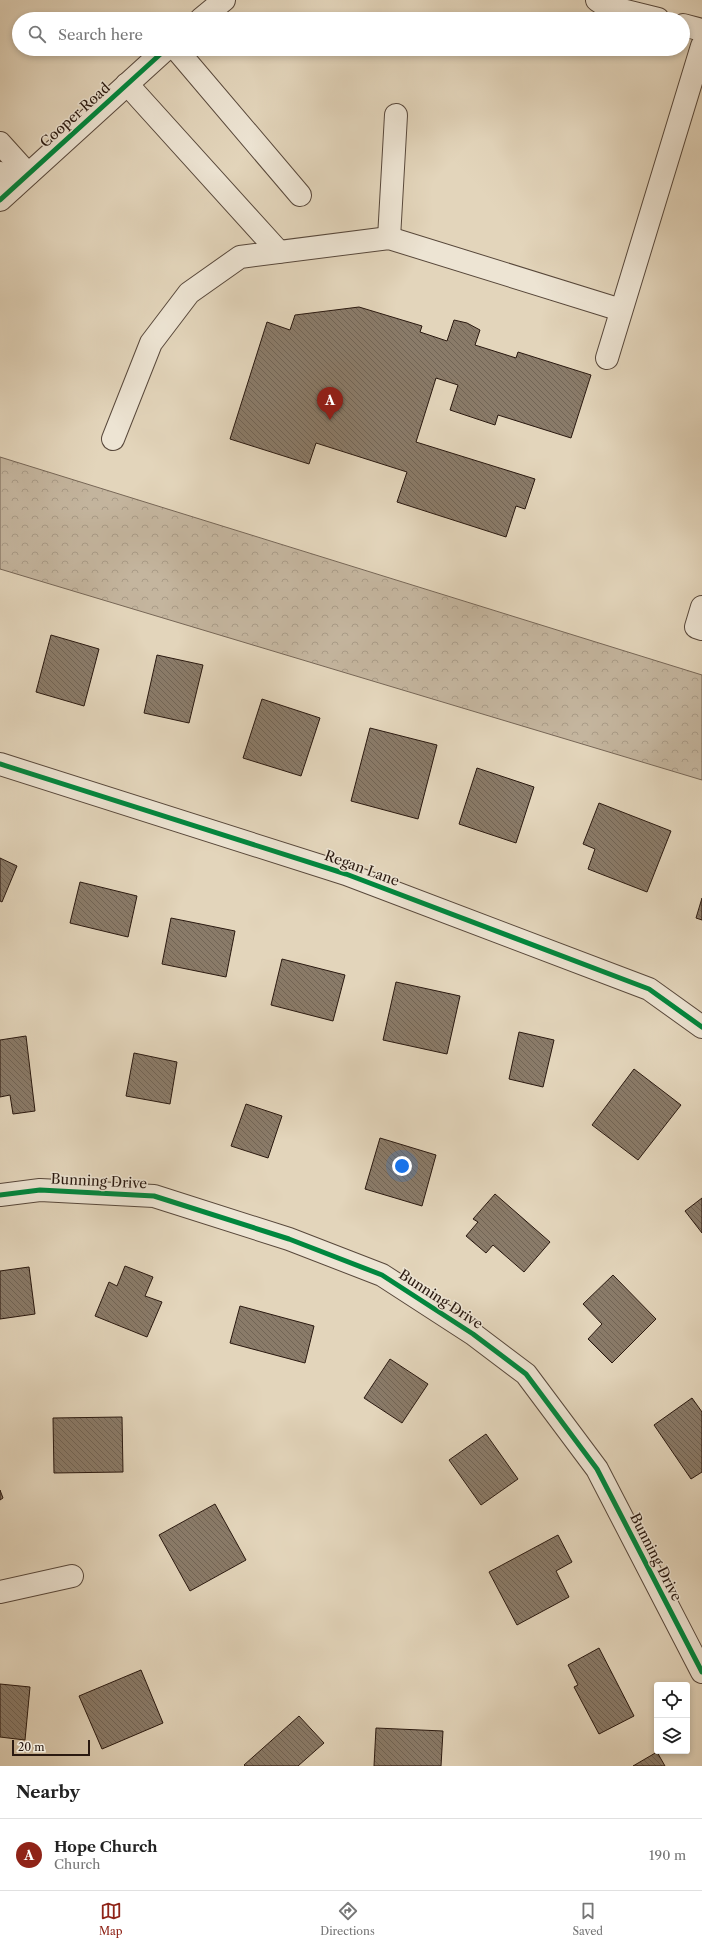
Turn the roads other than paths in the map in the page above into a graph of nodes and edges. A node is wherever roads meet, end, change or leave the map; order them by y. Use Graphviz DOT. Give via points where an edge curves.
graph roads {
  1 [pos="224,0"];
  2 [pos="597,0"];
  3 [pos="209,12"];
  4 [pos="630,12"];
  5 [pos="690,27"];
  6 [pos="702,30"];
  7 [pos="702,46"];
  8 [pos="158,56"];
  9 [pos="182,56"];
  10 [pos="127,84"];
  11 [pos="396,115"];
  12 [pos="0,143"];
  13 [pos="10,184"];
  14 [pos="300,196"];
  15 [pos="389,238"];
  16 [pos="279,252"];
  17 [pos="622,310"];
  18 [pos="607,358"];
  19 [pos="113,439"];
  20 [pos="702,607"];
  21 [pos="702,629"];
  22 [pos="0,764"];
  23 [pos="702,1027"];
  24 [pos="0,1195"];
  25 [pos="72,1576"];
  26 [pos="0,1592"];
  27 [pos="702,1672"];
  1 -- 3 [label="street"];
  2 -- 4 [label="street" via="606,6"];
  5 -- 6 [label="street"];
  7 -- 17 [label="street"];
  8 -- 10 [label="street, Cooper Road"];
  9 -- 14 [label="street"];
  10 -- 13 [label="street, Cooper Road"];
  10 -- 16 [label="street"];
  11 -- 15 [label="street"];
  12 -- 13 [label="street"];
  15 -- 16 [label="street"];
  15 -- 17 [label="street"];
  16 -- 19 [label="street" via="240,257 189,292 152,343"];
  17 -- 18 [label="street"];
  20 -- 21 [label="street" via="696,627"];
  22 -- 23 [label="street, Regan Lane" via="346,874 649,989"];
  24 -- 27 [label="street, Bunning Drive" via="40,1190 154,1196 288,1239 382,1275 473,1334 526,1374 597,1468"];
  25 -- 26 [label="street"];
}
